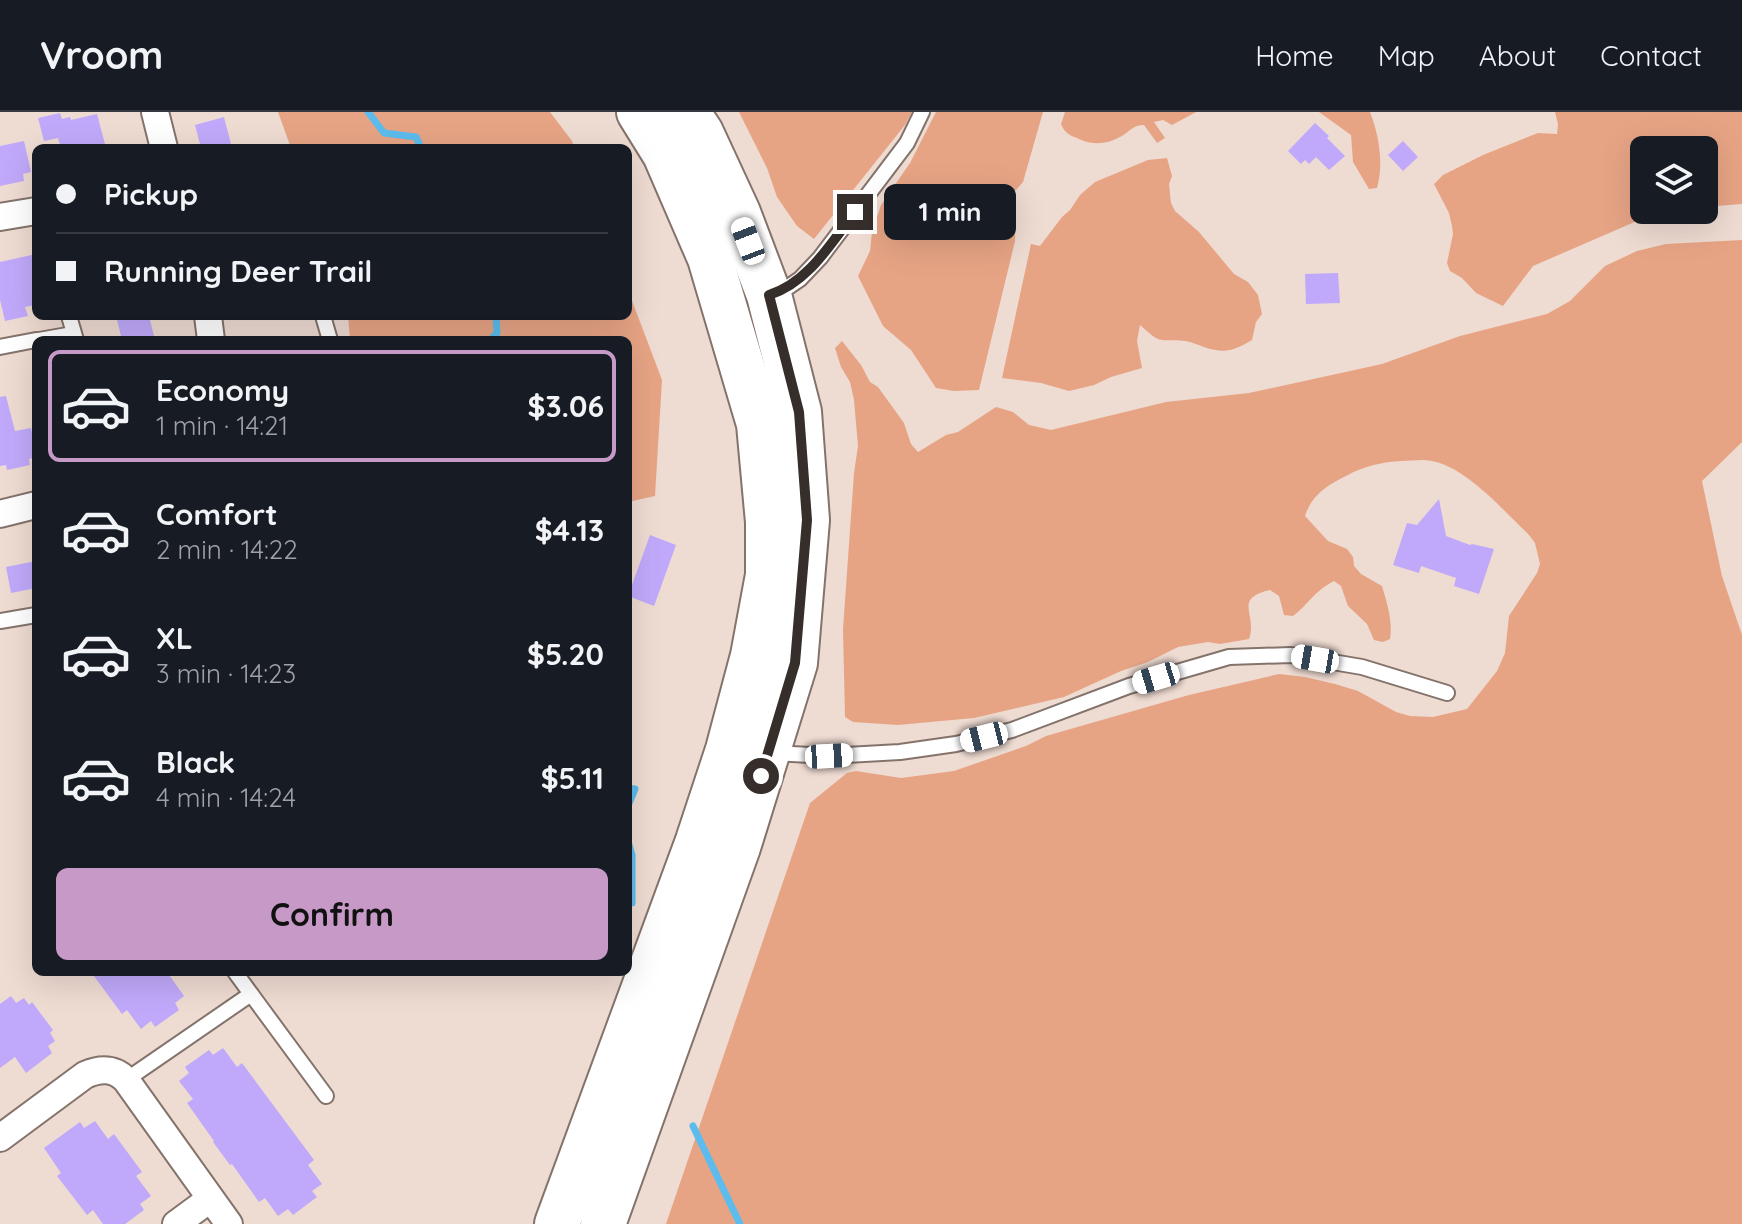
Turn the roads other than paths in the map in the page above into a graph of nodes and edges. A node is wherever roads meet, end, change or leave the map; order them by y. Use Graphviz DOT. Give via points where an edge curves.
graph roads {
  1 [pos="155,112"];
  2 [pos="639,112"];
  3 [pos="687,112"];
  4 [pos="922,112"];
  5 [pos="163,144"];
  6 [pos="32,212"];
  7 [pos="0,217"];
  8 [pos="769,295"];
  9 [pos="32,341"];
  10 [pos="0,347"];
  11 [pos="32,506"];
  12 [pos="0,514"];
  13 [pos="32,616"];
  14 [pos="0,621"];
  15 [pos="1447,693"];
  16 [pos="769,752"];
  17 [pos="238,976"];
  18 [pos="251,994"];
  19 [pos="126,1080"];
  20 [pos="326,1096"];
  21 [pos="0,1138"];
  22 [pos="210,1199"];
  23 [pos="176,1224"];
  24 [pos="229,1224"];
  25 [pos="557,1224"];
  26 [pos="603,1224"];
  1 -- 5 [label="street"];
  2 -- 25 [label="highway" via="665,154 710,258 755,409 768,522 768,575 728,750"];
  3 -- 8 [label="highway" via="738,213"];
  4 -- 8 [label="lane" via="907,143 820,258 800,279"];
  6 -- 7 [label="street"];
  8 -- 16 [label="highway" via="799,412 807,520 795,663"];
  9 -- 10 [label="lane"];
  11 -- 12 [label="street"];
  13 -- 14 [label="lane"];
  15 -- 16 [label="lane" via="1362,667 1291,655 1229,657 956,744 829,756"];
  16 -- 26 [label="highway"];
  17 -- 18 [label="lane"];
  18 -- 19 [label="lane"];
  18 -- 20 [label="lane"];
  19 -- 21 [label="street" via="112,1070 92,1072"];
  19 -- 22 [label="street"];
  22 -- 23 [label="street"];
  22 -- 24 [label="street"];
}
